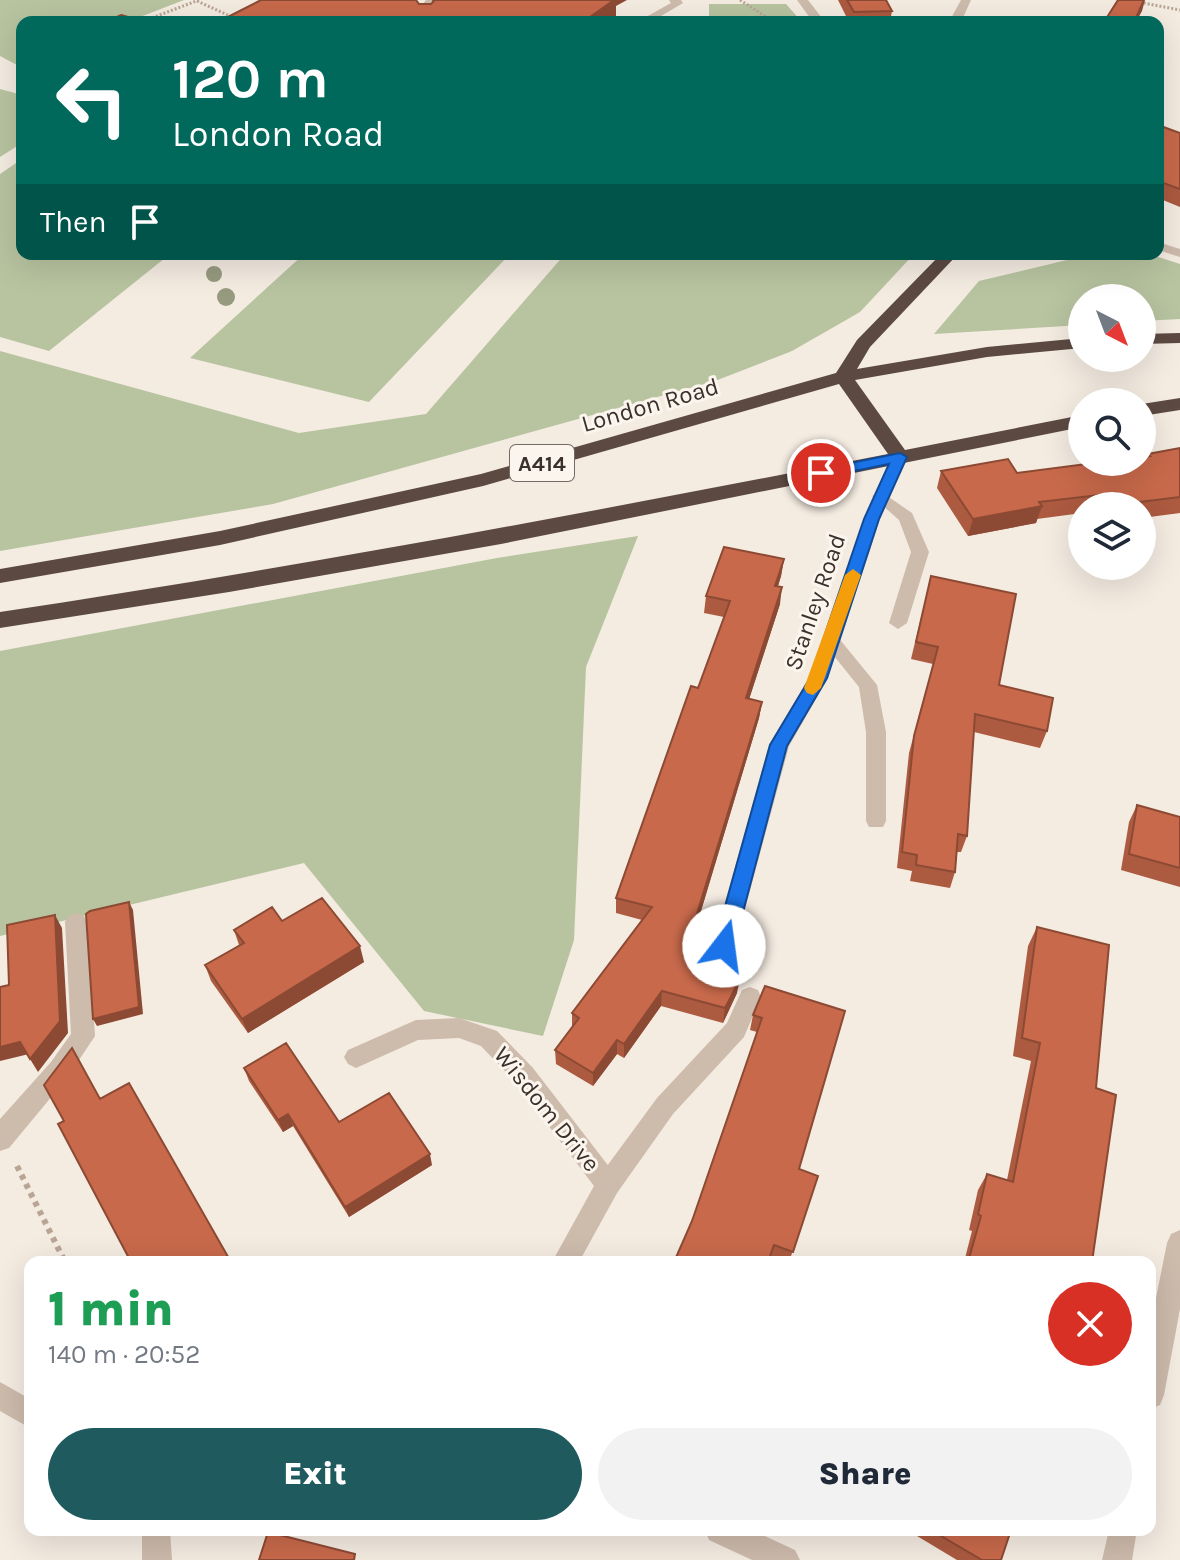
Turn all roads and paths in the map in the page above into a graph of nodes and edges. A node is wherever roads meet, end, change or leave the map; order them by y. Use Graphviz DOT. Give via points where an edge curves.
graph roads {
  1 [pos="198,0"];
  2 [pos="432,0"];
  3 [pos="674,0"];
  4 [pos="740,0"];
  5 [pos="802,0"];
  6 [pos="1128,0"];
  7 [pos="1180,10"];
  8 [pos="157,16"];
  9 [pos="231,16"];
  10 [pos="423,16"];
  11 [pos="654,16"];
  12 [pos="765,16"];
  13 [pos="814,16"];
  14 [pos="944,260"];
  15 [pos="1180,338"];
  16 [pos="1156,339"];
  17 [pos="1068,344"];
  18 [pos="843,377"];
  19 [pos="1180,404"];
  20 [pos="1156,408"];
  21 [pos="1068,424"];
  22 [pos="900,457"];
  23 [pos="880,496"];
  24 [pos="0,576"];
  25 [pos="0,620"];
  26 [pos="898,623"];
  27 [pos="831,641"];
  28 [pos="876,821"];
  29 [pos="76,922"];
  30 [pos="724,946"];
  31 [pos="750,997"];
  32 [pos="356,1057"];
  33 [pos="1,1138"];
  34 [pos="608,1185"];
  35 [pos="1180,1243"];
  36 [pos="62,1256"];
  37 [pos="568,1256"];
  38 [pos="1156,1365"];
  39 [pos="0,1396"];
  40 [pos="24,1410"];
  41 [pos="156,1536"];
  42 [pos="732,1536"];
  43 [pos="1122,1536"];
  44 [pos="157,1560"];
  45 [pos="785,1560"];
  46 [pos="1117,1560"];
  1 -- 8 [label="path"];
  1 -- 9 [label="path"];
  2 -- 10 [label="street" via="421,12"];
  3 -- 11 [label="street" via="678,3"];
  4 -- 12 [label="path"];
  5 -- 13 [label="street"];
  6 -- 7 [label="path"];
  14 -- 18 [label="highway" via="863,344"];
  15 -- 16 [label="highway"];
  17 -- 18 [label="highway, London Road / A414" via="987,352"];
  18 -- 22 [label="highway"];
  18 -- 24 [label="highway, London Road / A414" via="483,480 234,535"];
  19 -- 20 [label="highway"];
  21 -- 22 [label="highway"];
  22 -- 23 [label="street, Stanley Road"];
  22 -- 25 [label="highway" via="364,561"];
  23 -- 26 [label="street" via="906,517 920,552"];
  23 -- 27 [label="street, Stanley Road"];
  27 -- 28 [label="street" via="868,685 876,732"];
  27 -- 30 [label="street, Stanley Road" via="819,678 779,745"];
  29 -- 33 [label="street" via="83,1036"];
  31 -- 34 [label="street" via="736,1030 665,1106"];
  32 -- 34 [label="street, Wisdom Drive" via="416,1030 459,1028 489,1038 525,1076"];
  33 -- 36 [label="path"];
  34 -- 37 [label="street, Wisdom Drive"];
  35 -- 38 [label="street"];
  39 -- 40 [label="street"];
  41 -- 44 [label="street"];
  42 -- 45 [label="street"];
  43 -- 46 [label="street"];
}
